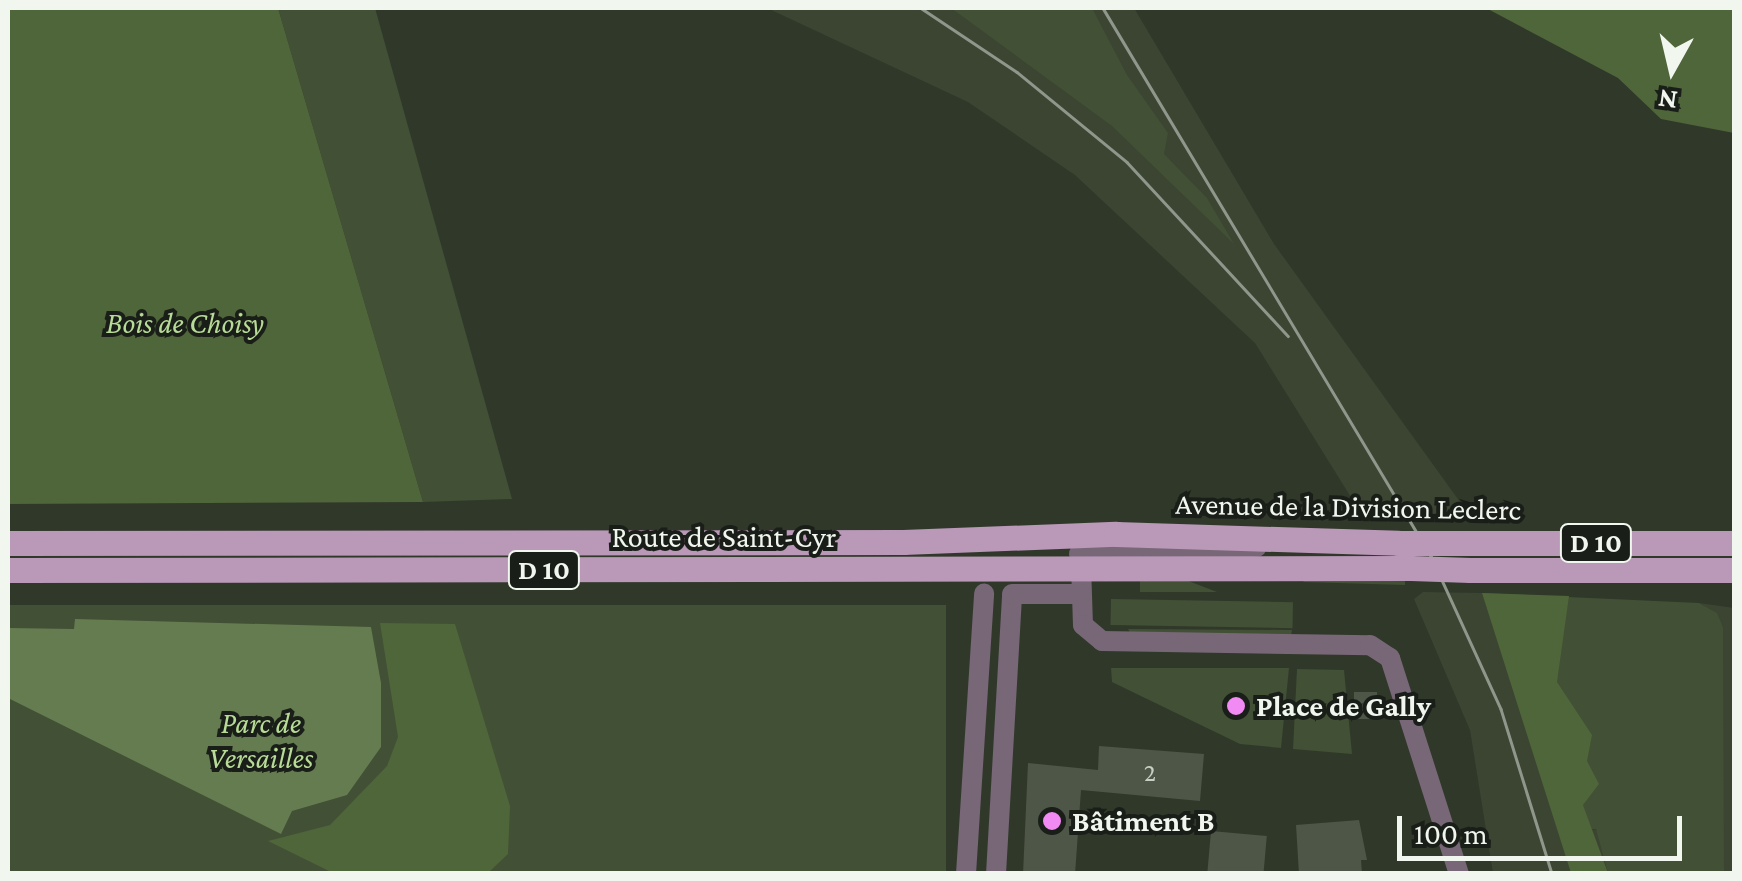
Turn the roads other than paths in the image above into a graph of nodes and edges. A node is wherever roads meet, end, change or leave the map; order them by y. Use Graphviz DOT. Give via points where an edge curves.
graph roads {
  1 [pos="8,543"];
  2 [pos="1734,543"];
  3 [pos="1080,563"];
  4 [pos="8,570"];
  5 [pos="1734,570"];
  6 [pos="984,594"];
  7 [pos="966,874"];
  8 [pos="996,874"];
  9 [pos="1460,874"];
  1 -- 3 [label="main road, Route de Saint-Cyr / D 10" via="903,542"];
  2 -- 3 [label="main road, Avenue de la Division Leclerc / D 10, bridge" via="1293,542"];
  3 -- 4 [label="main road, Route de Saint-Cyr / D 10"];
  3 -- 5 [label="main road, Avenue de la Division Leclerc / D 10, bridge"];
  3 -- 8 [label="street" via="1012,594"];
  3 -- 9 [label="street" via="1083,624 1102,641 1370,645 1390,658"];
  6 -- 7 [label="street"];
}
